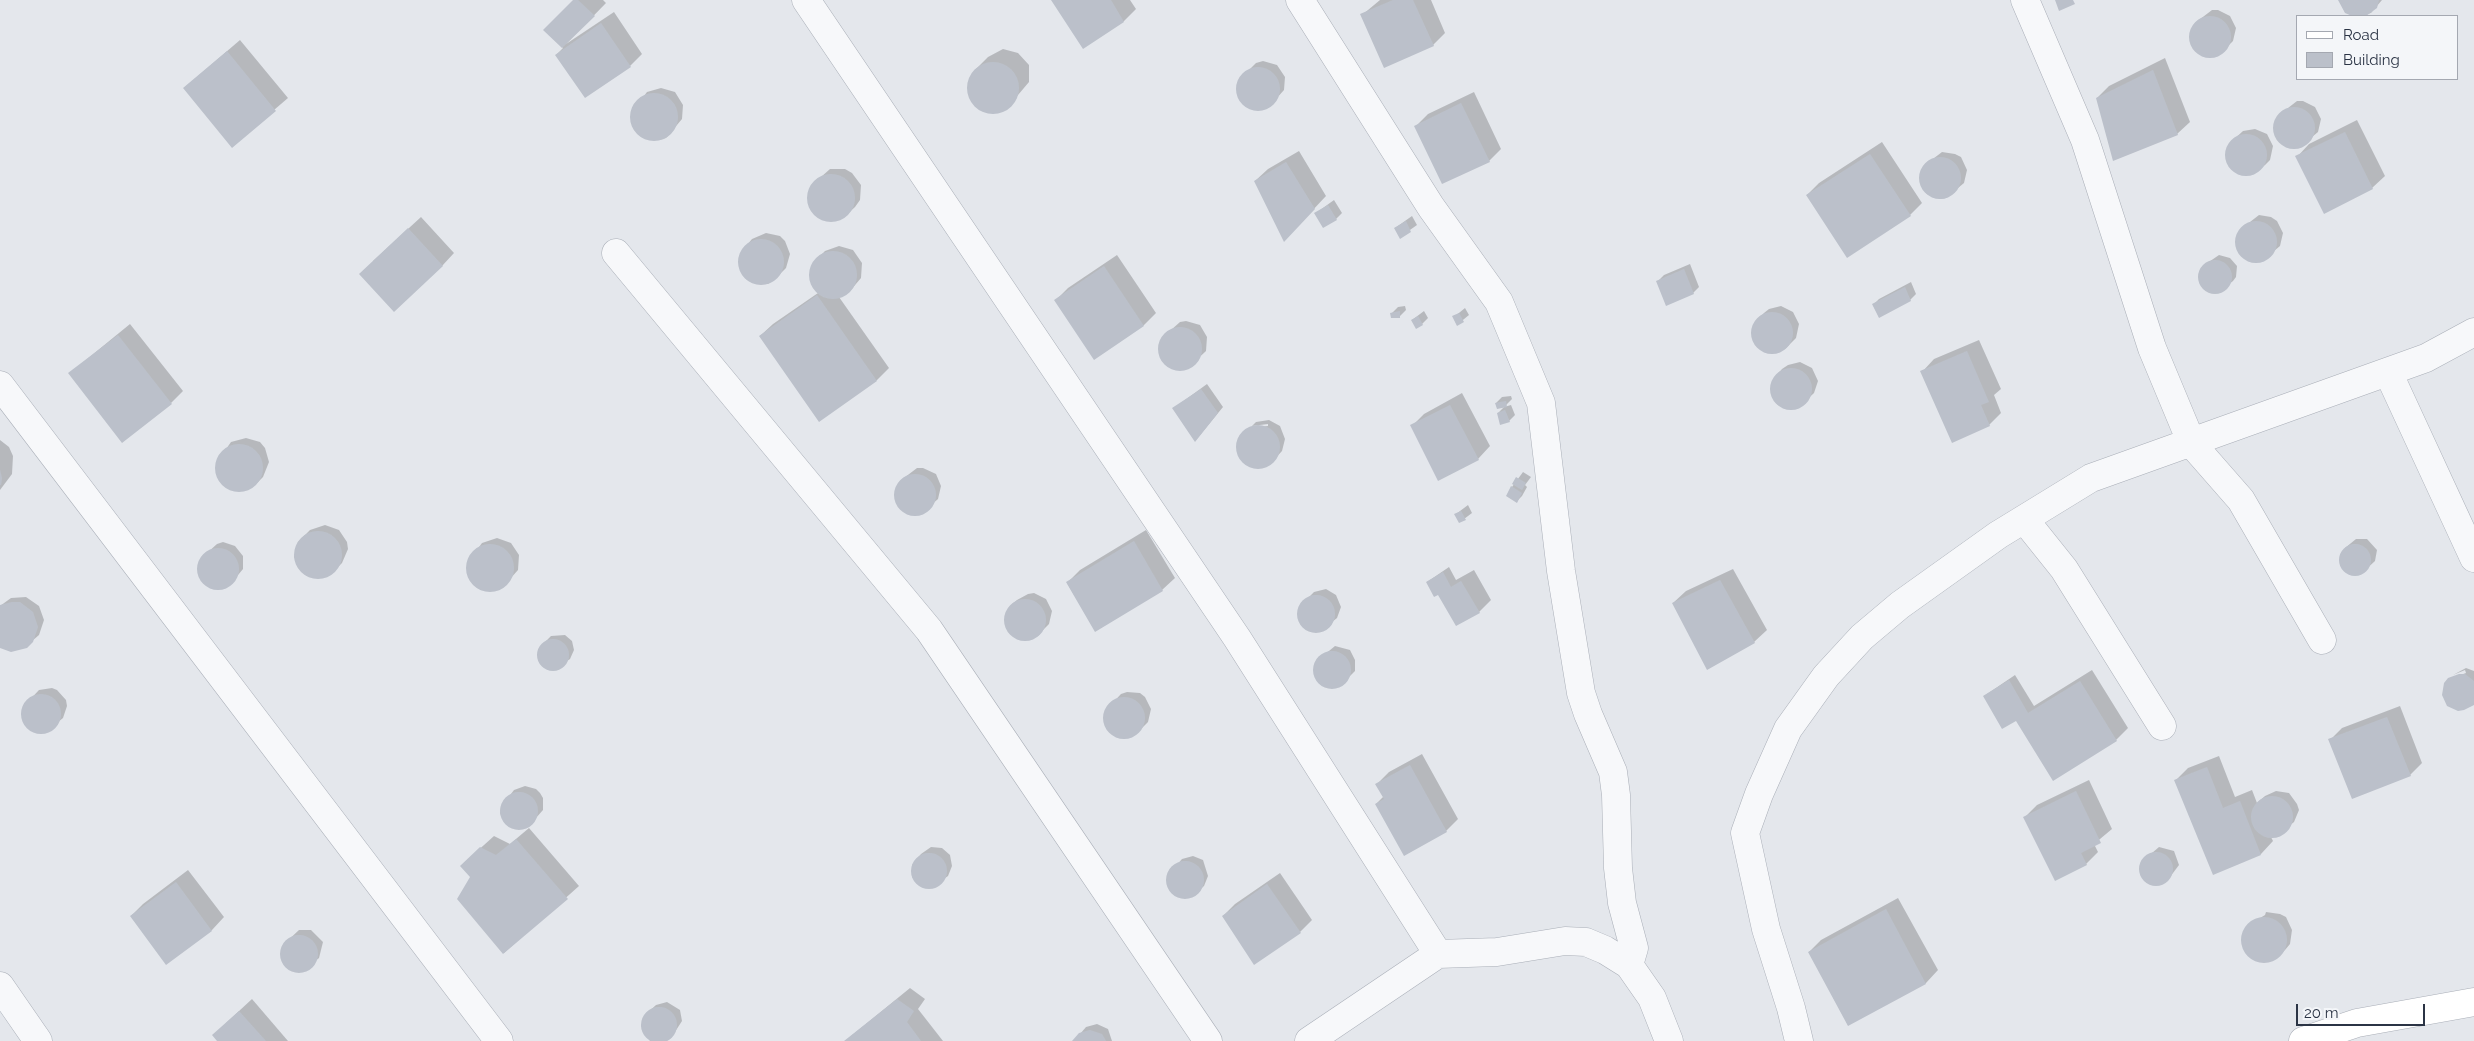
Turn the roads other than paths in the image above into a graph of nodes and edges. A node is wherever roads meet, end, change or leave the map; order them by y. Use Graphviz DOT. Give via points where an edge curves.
graph roads {
  1 [pos="1300,0"];
  2 [pos="2025,0"];
  3 [pos="814,3"];
  4 [pos="616,253"];
  5 [pos="2474,332"];
  6 [pos="2388,372"];
  7 [pos="0,385"];
  8 [pos="2192,444"];
  9 [pos="2024,519"];
  10 [pos="2474,558"];
  11 [pos="2322,640"];
  12 [pos="2162,726"];
  13 [pos="1438,954"];
  14 [pos="1629,965"];
  15 [pos="0,986"];
  16 [pos="2474,1002"];
  17 [pos="38,1041"];
  18 [pos="499,1041"];
  19 [pos="1208,1041"];
  20 [pos="1309,1041"];
  21 [pos="1669,1041"];
  22 [pos="1799,1041"];
  23 [pos="2303,1041"];
  1 -- 14 [label="street" via="1431,207 1499,302 1541,403 1561,572 1581,693 1613,772 1622,903 1634,948"];
  2 -- 8 [label="street" via="2086,140 2152,348"];
  3 -- 13 [label="street" via="1237,638"];
  4 -- 19 [label="street" via="929,630"];
  5 -- 6 [label="street" via="2426,358"];
  6 -- 8 [label="street"];
  6 -- 10 [label="street"];
  7 -- 18 [label="street"];
  8 -- 9 [label="street" via="2152,454 2091,478"];
  8 -- 11 [label="street" via="2241,500"];
  9 -- 12 [label="street" via="2064,568"];
  9 -- 22 [label="street" via="1900,605 1862,637 1826,676 1788,729 1759,794 1745,833 1766,929"];
  13 -- 14 [label="street" via="1497,952 1564,941 1586,942"];
  13 -- 20 [label="street"];
  14 -- 21 [label="street" via="1652,998"];
  15 -- 17 [label="street"];
  16 -- 23 [label="main road" via="2357,1023"];
}
